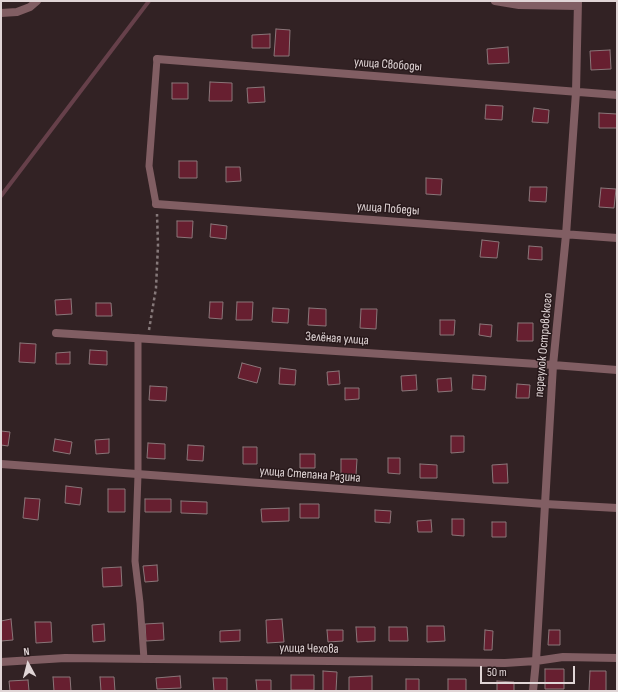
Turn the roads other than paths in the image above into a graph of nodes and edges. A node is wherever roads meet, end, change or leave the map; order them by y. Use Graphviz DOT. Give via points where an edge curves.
graph roads {
  1 [pos="37,1"];
  2 [pos="495,1"];
  3 [pos="578,3"];
  4 [pos="1,13"];
  5 [pos="157,59"];
  6 [pos="576,92"];
  7 [pos="617,94"];
  8 [pos="156,204"];
  9 [pos="566,235"];
  10 [pos="617,238"];
  11 [pos="56,333"];
  12 [pos="138,338"];
  13 [pos="553,364"];
  14 [pos="617,370"];
  15 [pos="1,464"];
  16 [pos="138,475"];
  17 [pos="545,504"];
  18 [pos="617,508"];
  19 [pos="617,658"];
  20 [pos="144,659"];
  21 [pos="536,661"];
  22 [pos="1,662"];
  23 [pos="533,691"];
  1 -- 4 [label="street" via="17,12"];
  2 -- 3 [label="street" via="519,5"];
  3 -- 6 [label="street, переулок Островского"];
  5 -- 6 [label="street, улица Свободы"];
  5 -- 8 [label="lane" via="149,166"];
  6 -- 7 [label="street, улица Свободы"];
  6 -- 9 [label="street, переулок Островского"];
  8 -- 9 [label="street, улица Победы"];
  9 -- 10 [label="street, улица Победы"];
  9 -- 13 [label="street, переулок Островского"];
  11 -- 12 [label="street, Зелёная улица"];
  12 -- 13 [label="street, Зелёная улица"];
  12 -- 16 [label="lane"];
  13 -- 14 [label="street, Зелёная улица"];
  13 -- 17 [label="street, переулок Островского"];
  15 -- 16 [label="street, улица Степана Разина"];
  16 -- 17 [label="street, улица Степана Разина"];
  16 -- 20 [label="lane" via="134,561"];
  17 -- 18 [label="street, улица Степана Разина"];
  17 -- 21 [label="street, переулок Островского"];
  19 -- 21 [label="street, улица Чехова" via="563,657"];
  20 -- 21 [label="street, улица Чехова" via="505,663"];
  20 -- 22 [label="street, улица Чехова" via="65,658"];
  21 -- 23 [label="street, переулок Островского"];
}
